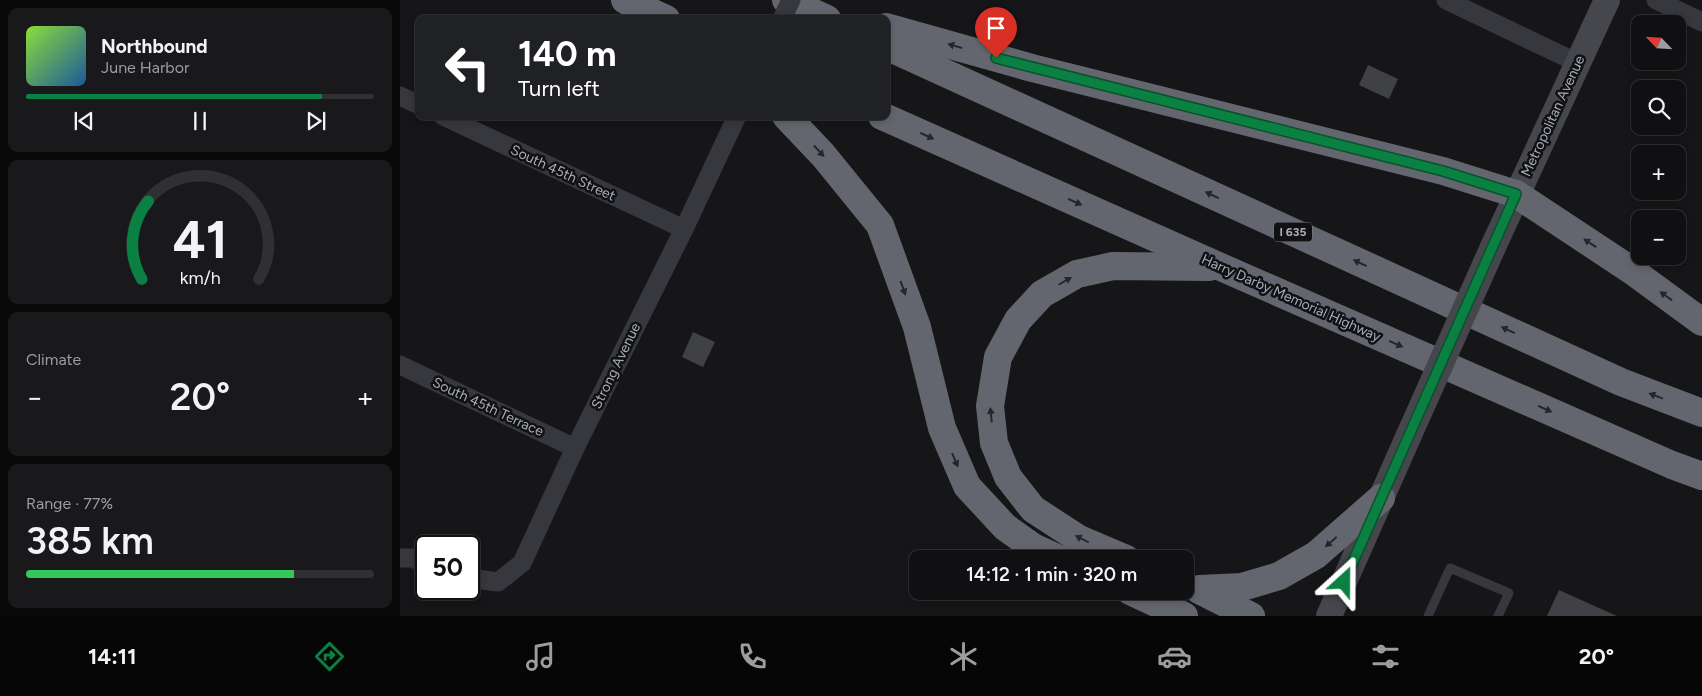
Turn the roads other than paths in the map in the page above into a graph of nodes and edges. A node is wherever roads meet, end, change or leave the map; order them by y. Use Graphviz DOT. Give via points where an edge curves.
graph roads {
  1 [pos="625,0"];
  2 [pos="786,0"];
  3 [pos="791,0"];
  4 [pos="1446,0"];
  5 [pos="1607,0"];
  6 [pos="1656,0"];
  7 [pos="657,15"];
  8 [pos="784,15"];
  9 [pos="824,15"];
  10 [pos="1702,22"];
  11 [pos="890,28"];
  12 [pos="890,48"];
  13 [pos="1578,63"];
  14 [pos="400,96"];
  15 [pos="415,103"];
  16 [pos="452,120"];
  17 [pos="734,120"];
  18 [pos="790,120"];
  19 [pos="890,120"];
  20 [pos="1516,194"];
  21 [pos="684,229"];
  22 [pos="1223,268"];
  23 [pos="1702,322"];
  24 [pos="400,365"];
  25 [pos="1702,413"];
  26 [pos="575,448"];
  27 [pos="1702,476"];
  28 [pos="1381,498"];
  29 [pos="1040,550"];
  30 [pos="1105,550"];
  31 [pos="400,558"];
  32 [pos="415,559"];
  33 [pos="480,580"];
  34 [pos="1194,586"];
  35 [pos="1194,587"];
  36 [pos="1149,600"];
  37 [pos="1184,616"];
  38 [pos="1251,616"];
  39 [pos="1329,616"];
  40 [pos="1428,616"];
  41 [pos="1498,616"];
  1 -- 7 [label="highway"];
  2 -- 9 [label="highway"];
  3 -- 8 [label="street, bridge"];
  4 -- 13 [label="street"];
  5 -- 13 [label="main road, Metropolitan Avenue"];
  6 -- 10 [label="street"];
  20 -- 11 [label="highway, one-way" via="1443,171 1032,68"];
  25 -- 12 [label="highway, I 635, one-way" via="1621,382"];
  13 -- 20 [label="main road, Metropolitan Avenue"];
  14 -- 15 [label="street"];
  16 -- 21 [label="street, South 45th Street"];
  17 -- 21 [label="street, Strong Avenue"];
  18 -- 29 [label="highway, one-way" via="880,225 917,327 942,428 966,486 1005,527"];
  19 -- 22 [label="highway, Harry Darby Memorial Highway, one-way"];
  23 -- 20 [label="highway, one-way" via="1631,270"];
  20 -- 28 [label="main road, Metropolitan Avenue, bridge"];
  21 -- 26 [label="street, Strong Avenue"];
  22 -- 27 [label="highway, Harry Darby Memorial Highway, one-way"];
  30 -- 22 [label="highway, one-way" via="1079,539 1033,509 1008,477 994,443 990,406 998,357 1018,320 1042,294 1076,274 1113,266"];
  24 -- 26 [label="street, South 45th Terrace"];
  26 -- 33 [label="street, Strong Avenue" via="522,563 498,582"];
  28 -- 34 [label="highway, one-way" via="1316,555 1279,576 1242,587"];
  28 -- 39 [label="main road, Metropolitan Avenue"];
  31 -- 32 [label="street"];
  35 -- 38 [label="highway"];
  36 -- 37 [label="highway"];
  40 -- 41 [label="lane" via="1450,568 1509,593"];
}
